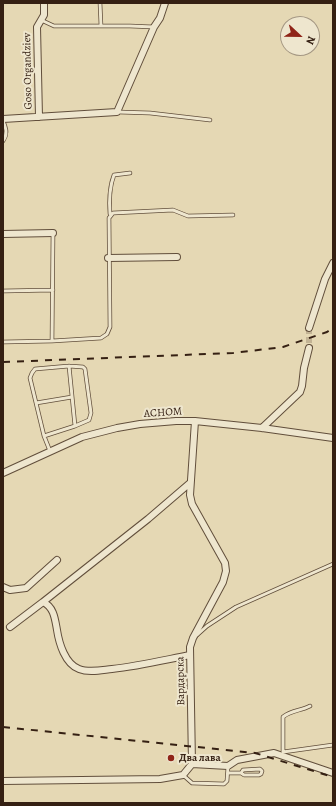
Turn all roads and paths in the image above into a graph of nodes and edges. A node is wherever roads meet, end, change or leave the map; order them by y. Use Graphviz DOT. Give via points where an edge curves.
graph roads {
  1 [pos="44,3"];
  2 [pos="100,3"];
  3 [pos="165,3"];
  4 [pos="41,20"];
  5 [pos="102,26"];
  6 [pos="154,27"];
  7 [pos="117,112"];
  8 [pos="39,117"];
  9 [pos="3,120"];
  10 [pos="210,120"];
  11 [pos="3,140"];
  12 [pos="130,173"];
  13 [pos="110,215"];
  14 [pos="233,215"];
  15 [pos="53,233"];
  16 [pos="3,234"];
  17 [pos="108,258"];
  18 [pos="177,258"];
  19 [pos="333,263"];
  20 [pos="53,290"];
  21 [pos="3,291"];
  22 [pos="309,328"];
  23 [pos="52,341"];
  24 [pos="3,342"];
  25 [pos="309,348"];
  26 [pos="69,366"];
  27 [pos="72,397"];
  28 [pos="36,403"];
  29 [pos="195,421"];
  30 [pos="75,426"];
  31 [pos="262,428"];
  32 [pos="44,436"];
  33 [pos="333,438"];
  34 [pos="50,451"];
  35 [pos="3,473"];
  36 [pos="190,483"];
  37 [pos="57,560"];
  38 [pos="333,564"];
  39 [pos="3,587"];
  40 [pos="43,602"];
  41 [pos="10,627"];
  42 [pos="193,638"];
  43 [pos="190,655"];
  44 [pos="310,706"];
  45 [pos="333,745"];
  46 [pos="284,752"];
  47 [pos="274,753"];
  48 [pos="192,764"];
  49 [pos="228,766"];
  50 [pos="228,773"];
  51 [pos="241,773"];
  52 [pos="333,773"];
  53 [pos="183,775"];
  54 [pos="3,781"];
  1 -- 4 [label="street, Goso Organdziev"];
  2 -- 5 [label="lane"];
  3 -- 6 [label="street"];
  4 -- 5 [label="lane" via="54,26"];
  4 -- 8 [label="street, Goso Organdziev" via="37,27"];
  5 -- 6 [label="lane"];
  6 -- 7 [label="street"];
  7 -- 8 [label="street"];
  7 -- 10 [label="lane"];
  8 -- 9 [label="street"];
  9 -- 11 [label="lane" via="6,132"];
  12 -- 13 [label="lane" via="114,175 109,199"];
  13 -- 14 [label="lane" via="173,210 188,216"];
  13 -- 17 [label="lane"];
  15 -- 16 [label="street"];
  15 -- 20 [label="lane"];
  17 -- 18 [label="street"];
  17 -- 23 [label="lane" via="110,327 107,334 101,338"];
  19 -- 22 [label="street"];
  20 -- 21 [label="lane"];
  20 -- 23 [label="lane"];
  23 -- 24 [label="lane"];
  25 -- 31 [label="street" via="300,392"];
  26 -- 27 [label="lane"];
  26 -- 28 [label="lane" via="35,369 30,378"];
  26 -- 30 [label="lane" via="80,366 85,369 91,414 89,420"];
  27 -- 28 [label="lane"];
  27 -- 30 [label="lane"];
  28 -- 32 [label="lane"];
  29 -- 31 [label="street, АСНОМ"];
  29 -- 34 [label="street, АСНОМ" via="117,428 82,437"];
  29 -- 36 [label="street, Вардарска"];
  30 -- 32 [label="lane"];
  31 -- 33 [label="street, АСНОМ"];
  32 -- 34 [label="lane"];
  34 -- 35 [label="street, АСНОМ"];
  36 -- 40 [label="street"];
  36 -- 42 [label="street, Вардарска" via="192,504 225,563 226,571 223,582"];
  37 -- 39 [label="street" via="26,588 10,590"];
  38 -- 42 [label="lane" via="236,607"];
  40 -- 41 [label="street"];
  40 -- 43 [label="street" via="51,608 55,618 60,648 80,669 99,671 127,668"];
  42 -- 43 [label="street, Вардарска"];
  43 -- 48 [label="street, Вардарска"];
  44 -- 46 [label="lane" via="283,717"];
  45 -- 46 [label="lane"];
  46 -- 47 [label="lane"];
  47 -- 49 [label="street" via="237,760"];
  47 -- 52 [label="street"];
  48 -- 49 [label="street"];
  48 -- 53 [label="street"];
  49 -- 50 [label="lane"];
  50 -- 51 [label="lane"];
  50 -- 53 [label="lane" via="224,784 192,783"];
  51 -- 51 [label="lane" via="259,775 262,770 243,770"];
  53 -- 54 [label="street" via="160,779"];
}
